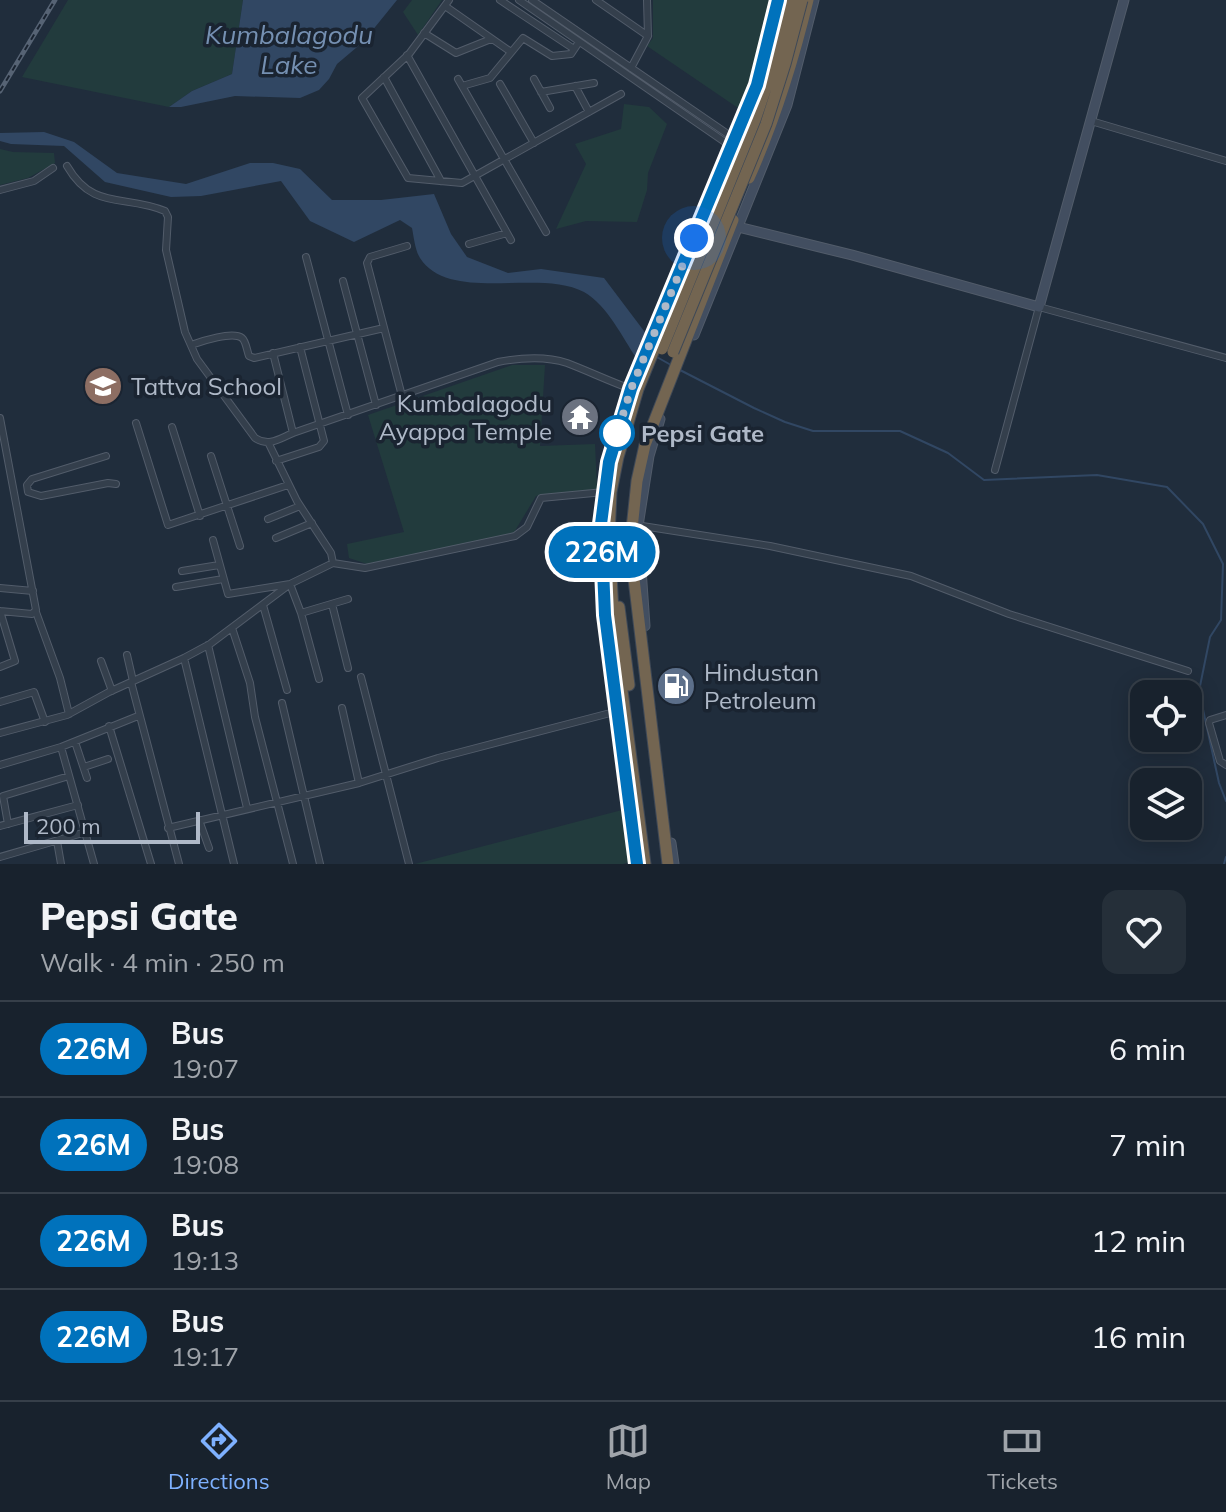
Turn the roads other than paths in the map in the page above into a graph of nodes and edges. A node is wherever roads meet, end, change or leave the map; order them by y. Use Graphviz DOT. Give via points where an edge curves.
graph roads {
  1 [pos="500,0"];
  2 [pos="519,0"];
  3 [pos="532,0"];
  4 [pos="596,0"];
  5 [pos="647,0"];
  6 [pos="814,0"];
  7 [pos="1124,0"];
  8 [pos="447,3"];
  9 [pos="782,3"];
  10 [pos="806,6"];
  11 [pos="424,33"];
  12 [pos="648,36"];
  13 [pos="491,39"];
  14 [pos="579,42"];
  15 [pos="574,49"];
  16 [pos="511,52"];
  17 [pos="407,55"];
  18 [pos="631,67"];
  19 [pos="626,74"];
  20 [pos="384,77"];
  21 [pos="534,79"];
  22 [pos="594,83"];
  23 [pos="500,84"];
  24 [pos="575,86"];
  25 [pos="541,92"];
  26 [pos="621,94"];
  27 [pos="550,108"];
  28 [pos="589,112"];
  29 [pos="1091,121"];
  30 [pos="534,143"];
  31 [pos="733,143"];
  32 [pos="504,160"];
  33 [pos="1226,161"];
  34 [pos="67,166"];
  35 [pos="53,168"];
  36 [pos="475,176"];
  37 [pos="441,181"];
  38 [pos="0,190"];
  39 [pos="707,216"];
  40 [pos="734,226"];
  41 [pos="546,232"];
  42 [pos="507,233"];
  43 [pos="511,240"];
  44 [pos="469,244"];
  45 [pos="407,246"];
  46 [pos="306,257"];
  47 [pos="343,281"];
  48 [pos="1039,307"];
  49 [pos="384,328"];
  50 [pos="357,334"];
  51 [pos="328,340"];
  52 [pos="191,345"];
  53 [pos="300,347"];
  54 [pos="652,352"];
  55 [pos="273,353"];
  56 [pos="1226,358"];
  57 [pos="631,389"];
  58 [pos="402,396"];
  59 [pos="376,405"];
  60 [pos="348,415"];
  61 [pos="0,418"];
  62 [pos="136,423"];
  63 [pos="320,424"];
  64 [pos="172,427"];
  65 [pos="293,433"];
  66 [pos="269,444"];
  67 [pos="106,456"];
  68 [pos="211,456"];
  69 [pos="276,461"];
  70 [pos="995,470"];
  71 [pos="116,484"];
  72 [pos="288,485"];
  73 [pos="604,492"];
  74 [pos="227,506"];
  75 [pos="300,506"];
  76 [pos="200,516"];
  77 [pos="268,519"];
  78 [pos="312,523"];
  79 [pos="635,525"];
  80 [pos="276,538"];
  81 [pos="213,540"];
  82 [pos="240,546"];
  83 [pos="333,563"];
  84 [pos="219,565"];
  85 [pos="182,571"];
  86 [pos="223,579"];
  87 [pos="290,584"];
  88 [pos="176,587"];
  89 [pos="0,588"];
  90 [pos="33,591"];
  91 [pos="348,599"];
  92 [pos="332,604"];
  93 [pos="263,605"];
  94 [pos="0,611"];
  95 [pos="36,612"];
  96 [pos="301,613"];
  97 [pos="232,628"];
  98 [pos="208,645"];
  99 [pos="127,655"];
  100 [pos="184,658"];
  101 [pos="101,661"];
  102 [pos="0,667"];
  103 [pos="348,668"];
  104 [pos="1188,671"];
  105 [pos="361,677"];
  106 [pos="319,679"];
  107 [pos="132,682"];
  108 [pos="287,690"];
  109 [pos="112,691"];
  110 [pos="0,702"];
  111 [pos="282,703"];
  112 [pos="342,708"];
  113 [pos="618,711"];
  114 [pos="69,714"];
  115 [pos="1226,715"];
  116 [pos="138,716"];
  117 [pos="45,722"];
  118 [pos="109,726"];
  119 [pos="0,733"];
  120 [pos="75,742"];
  121 [pos="61,747"];
  122 [pos="108,759"];
  123 [pos="0,765"];
  124 [pos="1226,765"];
  125 [pos="84,767"];
  126 [pos="69,776"];
  127 [pos="386,776"];
  128 [pos="87,778"];
  129 [pos="359,783"];
  130 [pos="303,795"];
  131 [pos="278,801"];
  132 [pos="78,805"];
  133 [pos="247,808"];
  134 [pos="222,814"];
  135 [pos="199,820"];
  136 [pos="4,825"];
  137 [pos="168,828"];
  138 [pos="86,832"];
  139 [pos="57,841"];
  140 [pos="209,848"];
  141 [pos="0,857"];
  142 [pos="61,864"];
  143 [pos="94,864"];
  144 [pos="151,864"];
  145 [pos="179,864"];
  146 [pos="234,864"];
  147 [pos="293,864"];
  148 [pos="320,864"];
  149 [pos="409,864"];
  150 [pos="637,864"];
  151 [pos="645,864"];
  152 [pos="652,864"];
  153 [pos="668,864"];
  1 -- 15 [label="street"];
  2 -- 14 [label="street"];
  3 -- 18 [label="street"];
  4 -- 12 [label="street"];
  5 -- 12 [label="street"];
  6 -- 10 [label="street"];
  7 -- 29 [label="street"];
  8 -- 11 [label="street"];
  8 -- 13 [label="street"];
  9 -- 10 [label="street"];
  9 -- 31 [label="street"];
  9 -- 39 [label="highway" via="766,73"];
  9 -- 54 [label="highway, bridge" via="775,61 755,120"];
  10 -- 40 [label="highway" via="781,101"];
  10 -- 153 [label="highway, bridge" via="766,124 651,406 631,484 628,587"];
  11 -- 13 [label="street" via="456,53"];
  11 -- 17 [label="street"];
  12 -- 18 [label="street"];
  13 -- 16 [label="street"];
  14 -- 15 [label="street"];
  14 -- 19 [label="street"];
  15 -- 16 [label="street" via="552,56 523,38"];
  16 -- 32 [label="street" via="490,78 460,82"];
  17 -- 20 [label="street"];
  17 -- 36 [label="street"];
  18 -- 19 [label="street"];
  18 -- 31 [label="street"];
  19 -- 31 [label="street"];
  20 -- 37 [label="street"];
  20 -- 37 [label="street" via="362,98 408,178"];
  21 -- 25 [label="street"];
  22 -- 24 [label="street"];
  23 -- 30 [label="street"];
  24 -- 25 [label="street"];
  24 -- 28 [label="street"];
  25 -- 27 [label="street"];
  26 -- 28 [label="street"];
  28 -- 30 [label="street"];
  29 -- 33 [label="street"];
  29 -- 48 [label="street"];
  30 -- 32 [label="street"];
  31 -- 39 [label="street"];
  32 -- 36 [label="street"];
  32 -- 41 [label="street"];
  34 -- 52 [label="street" via="94,195 165,211 166,250"];
  35 -- 38 [label="street" via="34,181"];
  36 -- 37 [label="street" via="462,183"];
  36 -- 42 [label="street"];
  39 -- 40 [label="street"];
  39 -- 54 [label="highway"];
  40 -- 48 [label="street"];
  40 -- 79 [label="highway" via="645,445"];
  42 -- 43 [label="street"];
  42 -- 44 [label="street"];
  45 -- 49 [label="street" via="367,260"];
  46 -- 51 [label="street"];
  47 -- 50 [label="street"];
  48 -- 56 [label="street"];
  48 -- 70 [label="street"];
  49 -- 50 [label="street"];
  49 -- 58 [label="street"];
  50 -- 51 [label="street"];
  50 -- 59 [label="street"];
  51 -- 53 [label="street"];
  51 -- 60 [label="street"];
  52 -- 55 [label="street" via="238,336 251,357"];
  52 -- 66 [label="street" via="249,431"];
  53 -- 55 [label="street"];
  53 -- 63 [label="street"];
  54 -- 57 [label="street"];
  54 -- 151 [label="highway" via="618,457 609,538 614,630"];
  54 -- 152 [label="highway" via="627,446 615,535"];
  55 -- 65 [label="street"];
  57 -- 58 [label="street" via="565,363 516,359"];
  57 -- 73 [label="street"];
  58 -- 59 [label="street"];
  59 -- 60 [label="street"];
  60 -- 63 [label="street"];
  61 -- 90 [label="street"];
  62 -- 76 [label="street" via="165,522 170,526"];
  63 -- 65 [label="street"];
  63 -- 69 [label="street" via="323,444"];
  64 -- 76 [label="street"];
  65 -- 66 [label="street"];
  66 -- 69 [label="street"];
  67 -- 71 [label="street" via="32,479 28,492 41,496"];
  68 -- 74 [label="street"];
  69 -- 72 [label="street"];
  72 -- 74 [label="street"];
  72 -- 75 [label="street"];
  73 -- 83 [label="street" via="541,498 527,527 515,536 365,568"];
  73 -- 113 [label="street" via="605,615"];
  74 -- 76 [label="street"];
  74 -- 82 [label="street"];
  75 -- 77 [label="street"];
  75 -- 78 [label="street"];
  78 -- 80 [label="street"];
  78 -- 83 [label="street"];
  79 -- 104 [label="street" via="911,576 1009,614"];
  79 -- 153 [label="highway" via="634,579"];
  81 -- 84 [label="street"];
  83 -- 87 [label="street"];
  84 -- 85 [label="street"];
  84 -- 86 [label="street"];
  86 -- 87 [label="street" via="228,594"];
  86 -- 88 [label="street"];
  87 -- 93 [label="street"];
  87 -- 96 [label="street"];
  89 -- 90 [label="street"];
  90 -- 95 [label="street"];
  91 -- 92 [label="street"];
  92 -- 96 [label="street"];
  92 -- 103 [label="street"];
  93 -- 97 [label="street"];
  93 -- 108 [label="street"];
  94 -- 95 [label="street"];
  94 -- 102 [label="street" via="15,662"];
  95 -- 114 [label="street"];
  96 -- 106 [label="street"];
  97 -- 98 [label="street"];
  97 -- 131 [label="street"];
  98 -- 100 [label="street"];
  98 -- 133 [label="street"];
  99 -- 107 [label="street"];
  100 -- 107 [label="street"];
  100 -- 134 [label="street"];
  101 -- 109 [label="street"];
  105 -- 127 [label="street"];
  107 -- 109 [label="street"];
  107 -- 116 [label="street"];
  109 -- 114 [label="street"];
  110 -- 117 [label="street" via="34,692"];
  111 -- 130 [label="street"];
  112 -- 129 [label="street"];
  113 -- 127 [label="street"];
  113 -- 150 [label="street"];
  114 -- 117 [label="street"];
  115 -- 124 [label="street" via="1209,723 1220,761"];
  116 -- 118 [label="street"];
  116 -- 137 [label="street"];
  117 -- 119 [label="street"];
  118 -- 120 [label="street"];
  118 -- 144 [label="street"];
  120 -- 121 [label="street"];
  120 -- 125 [label="street"];
  121 -- 123 [label="street"];
  121 -- 126 [label="street"];
  122 -- 125 [label="street"];
  125 -- 128 [label="street"];
  126 -- 132 [label="street"];
  126 -- 136 [label="street" via="3,796"];
  127 -- 129 [label="street"];
  127 -- 149 [label="street"];
  129 -- 130 [label="street"];
  130 -- 131 [label="street"];
  130 -- 148 [label="street"];
  131 -- 133 [label="street"];
  131 -- 147 [label="street"];
  132 -- 136 [label="street"];
  132 -- 138 [label="street"];
  133 -- 134 [label="street"];
  134 -- 135 [label="street"];
  134 -- 146 [label="street"];
  135 -- 137 [label="street"];
  135 -- 140 [label="street"];
  137 -- 145 [label="street"];
  138 -- 139 [label="street"];
  138 -- 143 [label="street"];
  139 -- 141 [label="street"];
  139 -- 142 [label="street"];
}
